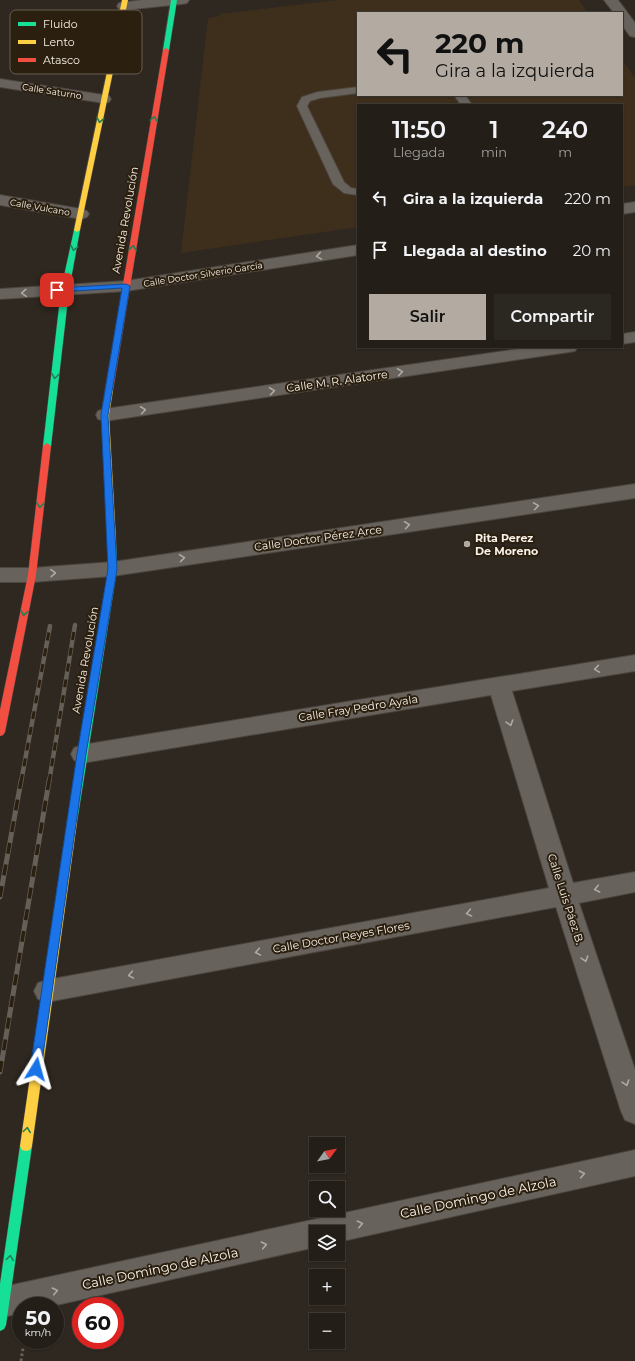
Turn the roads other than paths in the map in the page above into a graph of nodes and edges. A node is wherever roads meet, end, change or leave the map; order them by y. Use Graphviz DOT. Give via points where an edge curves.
graph roads {
  1 [pos="176,0"];
  2 [pos="611,0"];
  3 [pos="124,3"];
  4 [pos="620,12"];
  5 [pos="623,14"];
  6 [pos="635,14"];
  7 [pos="623,15"];
  8 [pos="635,32"];
  9 [pos="109,74"];
  10 [pos="0,83"];
  11 [pos="357,90"];
  12 [pos="460,96"];
  13 [pos="104,99"];
  14 [pos="466,104"];
  15 [pos="357,192"];
  16 [pos="0,200"];
  17 [pos="635,207"];
  18 [pos="623,209"];
  19 [pos="81,214"];
  20 [pos="357,250"];
  21 [pos="126,286"];
  22 [pos="65,290"];
  23 [pos="0,294"];
  24 [pos="635,337"];
  25 [pos="623,339"];
  26 [pos="561,348"];
  27 [pos="104,415"];
  28 [pos="635,491"];
  29 [pos="113,569"];
  30 [pos="32,575"];
  31 [pos="0,576"];
  32 [pos="635,663"];
  33 [pos="499,685"];
  34 [pos="0,732"];
  35 [pos="82,754"];
  36 [pos="635,882"];
  37 [pos="564,895"];
  38 [pos="47,991"];
  39 [pos="635,1111"];
  40 [pos="635,1163"];
  41 [pos="345,1227"];
  42 [pos="309,1235"];
  43 [pos="2,1314"];
  1 -- 3 [label="street"];
  21 -- 1 [label="main road, Avenida Revolución, one-way"];
  2 -- 4 [label="street"];
  5 -- 6 [label="street"];
  7 -- 8 [label="street"];
  9 -- 13 [label="main road"];
  10 -- 13 [label="street, Calle Saturno"];
  11 -- 15 [label="lane" via="318,95 306,100 302,106 338,184 348,191"];
  12 -- 14 [label="lane"];
  13 -- 19 [label="main road, one-way"];
  16 -- 19 [label="street, Calle Vulcano"];
  17 -- 18 [label="street"];
  19 -- 22 [label="main road, one-way"];
  20 -- 21 [label="street, Calle Doctor Silverio García, one-way"];
  21 -- 22 [label="street, Calle Doctor Silverio García"];
  21 -- 27 [label="main road, Avenida Revolución"];
  22 -- 23 [label="street, Calle Doctor Silverio García, one-way"];
  22 -- 30 [label="main road, one-way"];
  24 -- 25 [label="street"];
  27 -- 26 [label="street, Calle M. R. Alatorre, one-way"];
  27 -- 29 [label="main road, Avenida Revolución"];
  29 -- 28 [label="street, Calle Doctor Pérez Arce, one-way"];
  30 -- 29 [label="street, Calle Doctor Pérez Arce, one-way"];
  29 -- 35 [label="main road, Avenida Revolución"];
  30 -- 31 [label="street, Calle Doctor Pérez Arce"];
  30 -- 34 [label="main road, one-way"];
  32 -- 33 [label="street, Calle Fray Pedro Ayala, one-way"];
  33 -- 35 [label="street, Calle Fray Pedro Ayala"];
  33 -- 37 [label="street, Calle Luis Páez B., one-way"];
  35 -- 38 [label="main road, Avenida Revolución"];
  36 -- 37 [label="street, Calle Doctor Reyes Flores, one-way"];
  37 -- 38 [label="street, Calle Doctor Reyes Flores, one-way"];
  37 -- 39 [label="street, Calle Luis Páez B., one-way"];
  43 -- 38 [label="main road, Avenida Revolución, one-way"];
  41 -- 40 [label="street, Calle Domingo de Alzola, one-way"];
  43 -- 42 [label="street, Calle Domingo de Alzola, one-way"];
}
